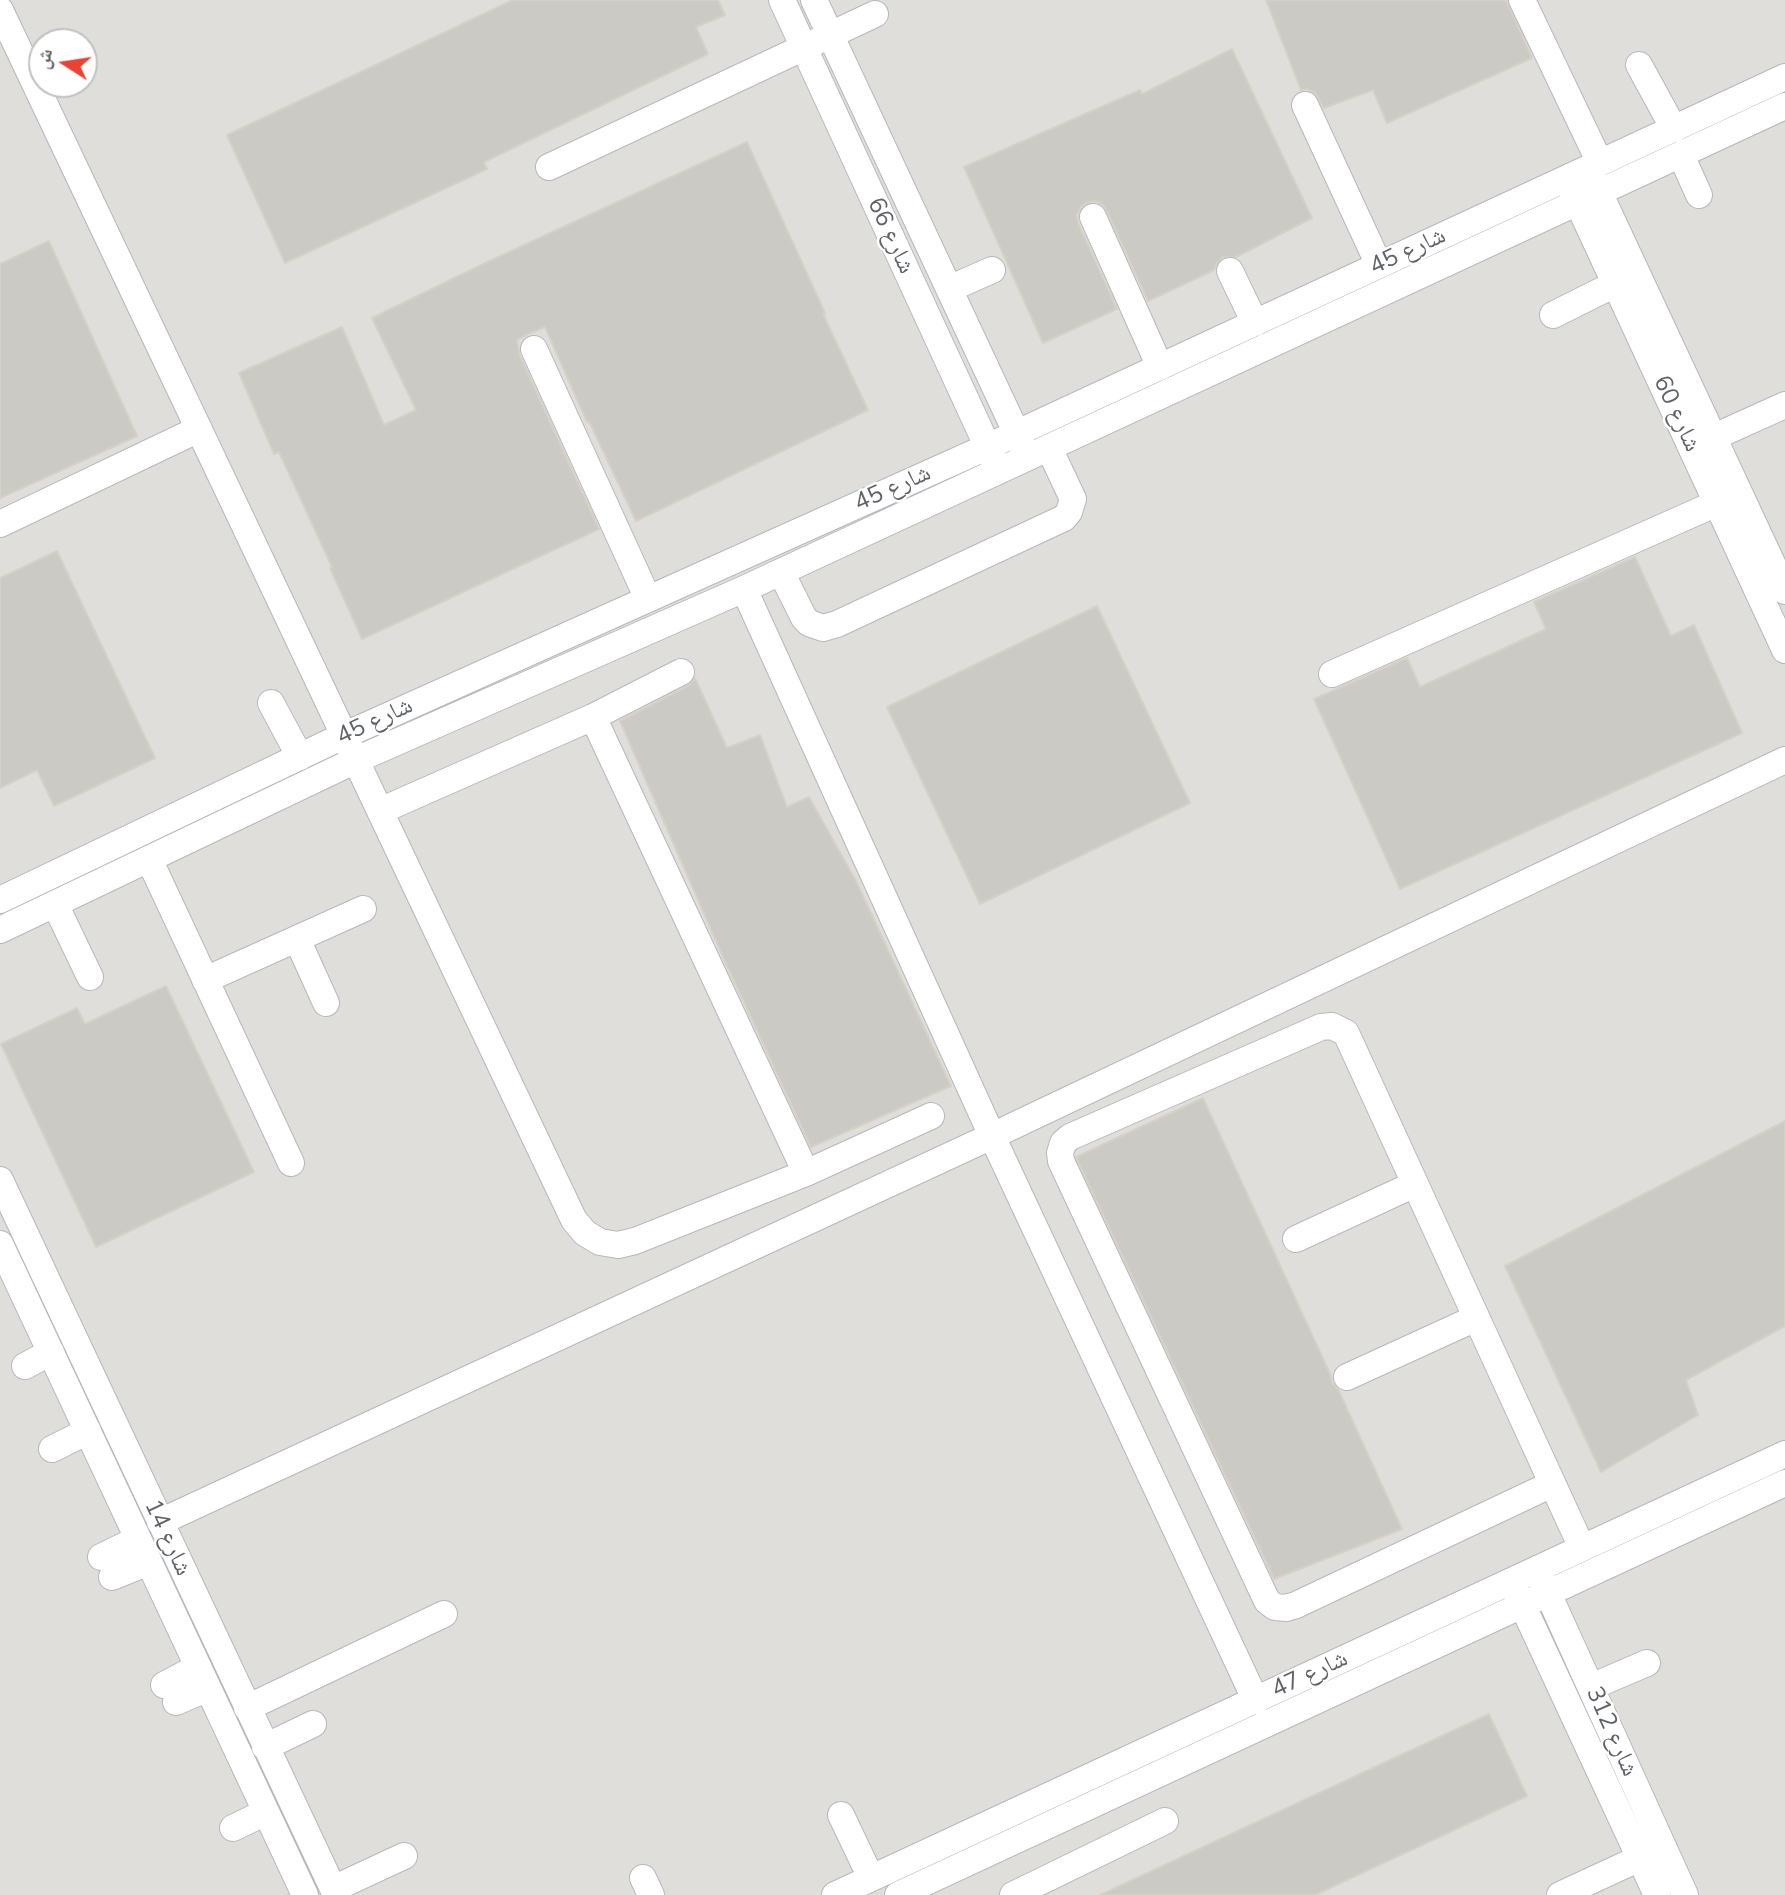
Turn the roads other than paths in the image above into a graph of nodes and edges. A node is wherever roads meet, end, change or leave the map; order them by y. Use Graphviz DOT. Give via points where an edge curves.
graph roads {
  1 [pos="782,0"];
  2 [pos="814,0"];
  3 [pos="1522,0"];
  4 [pos="0,10"];
  5 [pos="875,14"];
  6 [pos="830,34"];
  7 [pos="803,47"];
  8 [pos="1639,65"];
  9 [pos="1785,77"];
  10 [pos="1305,105"];
  11 [pos="1785,106"];
  12 [pos="1674,129"];
  13 [pos="1681,155"];
  14 [pos="549,167"];
  15 [pos="1585,170"];
  16 [pos="1699,195"];
  17 [pos="1588,198"];
  18 [pos="1093,217"];
  19 [pos="1379,265"];
  20 [pos="992,270"];
  21 [pos="1230,271"];
  22 [pos="1615,284"];
  23 [pos="949,289"];
  24 [pos="1553,316"];
  25 [pos="1255,323"];
  26 [pos="534,349"];
  27 [pos="1160,367"];
  28 [pos="1785,405"];
  29 [pos="199,429"];
  30 [pos="1017,433"];
  31 [pos="1713,437"];
  32 [pos="987,447"];
  33 [pos="1039,453"];
  34 [pos="999,472"];
  35 [pos="1717,503"];
  36 [pos="0,524"];
  37 [pos="1776,550"];
  38 [pos="781,572"];
  39 [pos="744,589"];
  40 [pos="1785,591"];
  41 [pos="649,599"];
  42 [pos="1785,650"];
  43 [pos="681,673"];
  44 [pos="1332,674"];
  45 [pos="271,703"];
  46 [pos="593,717"];
  47 [pos="343,736"];
  48 [pos="300,757"];
  49 [pos="356,760"];
  50 [pos="1785,760"];
  51 [pos="380,811"];
  52 [pos="149,859"];
  53 [pos="0,900"];
  54 [pos="55,904"];
  55 [pos="363,909"];
  56 [pos="0,930"];
  57 [pos="296,939"];
  58 [pos="90,977"];
  59 [pos="205,980"];
  60 [pos="326,1003"];
  61 [pos="931,1116"];
  62 [pos="992,1136"];
  63 [pos="291,1163"];
  64 [pos="806,1173"];
  65 [pos="0,1181"];
  66 [pos="1415,1184"];
  67 [pos="1296,1239"];
  68 [pos="0,1244"];
  69 [pos="8,1283"];
  70 [pos="1476,1318"];
  71 [pos="51,1352"];
  72 [pos="25,1366"];
  73 [pos="1347,1377"];
  74 [pos="88,1431"];
  75 [pos="52,1449"];
  76 [pos="1785,1454"];
  77 [pos="1785,1483"];
  78 [pos="1552,1484"];
  79 [pos="165,1532"];
  80 [pos="1581,1548"];
  81 [pos="144,1552"];
  82 [pos="107,1567"];
  83 [pos="1537,1569"];
  84 [pos="1511,1581"];
  85 [pos="1548,1593"];
  86 [pos="1522,1605"];
  87 [pos="444,1614"];
  88 [pos="1647,1663"];
  89 [pos="203,1678"];
  90 [pos="1591,1687"];
  91 [pos="170,1693"];
  92 [pos="1256,1701"];
  93 [pos="247,1708"];
  94 [pos="313,1724"];
  95 [pos="265,1747"];
  96 [pos="266,1812"];
  97 [pos="841,1815"];
  98 [pos="1165,1821"];
  99 [pos="233,1828"];
  100 [pos="404,1856"];
  101 [pos="1640,1858"];
  102 [pos="871,1878"];
  103 [pos="1049,1887"];
  104 [pos="335,1892"];
  105 [pos="1576,1892"];
  106 [pos="305,1895"];
  107 [pos="835,1895"];
  108 [pos="898,1895"];
  109 [pos="1013,1895"];
  110 [pos="1657,1895"];
  111 [pos="1685,1895"];
  1 -- 7 [label="street, شارع 66"];
  2 -- 6 [label="street, شارع 66"];
  3 -- 15 [label="street, شارع 60"];
  4 -- 29 [label="street"];
  5 -- 6 [label="street"];
  6 -- 7 [label="street"];
  6 -- 23 [label="street, شارع 66"];
  7 -- 14 [label="street"];
  7 -- 32 [label="street, شارع 66"];
  8 -- 12 [label="street"];
  9 -- 12 [label="street, شارع 45"];
  10 -- 19 [label="street"];
  11 -- 13 [label="street, شارع 45"];
  12 -- 15 [label="street, شارع 45"];
  13 -- 16 [label="street"];
  13 -- 17 [label="street, شارع 45"];
  15 -- 17 [label="street, شارع 60"];
  15 -- 19 [label="street, شارع 45"];
  17 -- 22 [label="street, شارع 60"];
  17 -- 31 [label="street, شارع 60"];
  17 -- 33 [label="street, شارع 45"];
  18 -- 27 [label="street"];
  19 -- 25 [label="street, شارع 45"];
  20 -- 23 [label="street"];
  21 -- 25 [label="street"];
  22 -- 24 [label="street"];
  22 -- 35 [label="street, شارع 60"];
  23 -- 30 [label="street, شارع 66"];
  25 -- 27 [label="street, شارع 45"];
  26 -- 41 [label="street"];
  27 -- 30 [label="street, شارع 45"];
  28 -- 31 [label="street"];
  29 -- 36 [label="street"];
  29 -- 47 [label="street"];
  30 -- 32 [label="street, شارع 45"];
  30 -- 33 [label="street, شارع 66"];
  31 -- 37 [label="street, شارع 60"];
  32 -- 34 [label="street, شارع 66"];
  32 -- 41 [label="street, شارع 45"];
  33 -- 34 [label="street, شارع 45"];
  33 -- 38 [label="street, شارع 66" via="1073,499 1064,518 837,624 823,628 809,623"];
  34 -- 38 [label="street, شارع 45"];
  35 -- 42 [label="street, شارع 60"];
  35 -- 44 [label="street"];
  37 -- 40 [label="street, شارع 60"];
  38 -- 39 [label="street, شارع 45"];
  39 -- 49 [label="street, شارع 45"];
  39 -- 62 [label="street"];
  41 -- 47 [label="street, شارع 45"];
  43 -- 46 [label="street"];
  45 -- 48 [label="street"];
  46 -- 51 [label="street"];
  46 -- 64 [label="street"];
  47 -- 48 [label="street, شارع 45"];
  47 -- 49 [label="street"];
  48 -- 53 [label="street, شارع 45"];
  49 -- 51 [label="street"];
  49 -- 52 [label="street, شارع 45"];
  50 -- 62 [label="street"];
  51 -- 64 [label="street" via="574,1220 585,1233 618,1245 635,1241"];
  52 -- 54 [label="street, شارع 45"];
  52 -- 59 [label="street"];
  54 -- 56 [label="street, شارع 45"];
  54 -- 58 [label="street"];
  55 -- 57 [label="street"];
  57 -- 59 [label="street"];
  57 -- 60 [label="street"];
  59 -- 63 [label="street"];
  61 -- 64 [label="street"];
  62 -- 79 [label="street"];
  62 -- 92 [label="street"];
  65 -- 79 [label="street, شارع 14"];
  66 -- 67 [label="street"];
  66 -- 70 [label="street"];
  66 -- 78 [label="street" via="1346,1032 1332,1026 1070,1137 1060,1153 1267,1601 1275,1607 1296,1605"];
  68 -- 69 [label="street, شارع 14"];
  69 -- 71 [label="street, شارع 14"];
  70 -- 73 [label="street"];
  70 -- 78 [label="street"];
  71 -- 72 [label="street"];
  71 -- 74 [label="street, شارع 14"];
  74 -- 75 [label="street"];
  74 -- 81 [label="street, شارع 14"];
  76 -- 80 [label="street, شارع 47"];
  77 -- 85 [label="street, شارع 47"];
  78 -- 80 [label="street"];
  79 -- 81 [label="street"];
  79 -- 93 [label="street, شارع 14"];
  80 -- 83 [label="street, شارع 47"];
  81 -- 82 [label="street"];
  81 -- 89 [label="street, شارع 14"];
  83 -- 84 [label="street, شارع 47"];
  83 -- 85 [label="street, شارع 312"];
  84 -- 86 [label="street, شارع 312"];
  84 -- 92 [label="street, شارع 47"];
  85 -- 86 [label="street, شارع 47"];
  85 -- 90 [label="street, شارع 312"];
  86 -- 101 [label="street, شارع 312"];
  86 -- 108 [label="street, شارع 47"];
  87 -- 93 [label="street"];
  88 -- 90 [label="street"];
  89 -- 91 [label="street"];
  89 -- 96 [label="street, شارع 14"];
  90 -- 111 [label="street, شارع 312"];
  92 -- 102 [label="street, شارع 47"];
  93 -- 95 [label="street, شارع 14"];
  94 -- 95 [label="street"];
  95 -- 104 [label="street, شارع 14"];
  96 -- 99 [label="street"];
  96 -- 106 [label="street, شارع 14"];
  97 -- 102 [label="street"];
  98 -- 103 [label="street"];
  100 -- 104 [label="street"];
  101 -- 105 [label="street"];
  101 -- 110 [label="street, شارع 312"];
  102 -- 107 [label="street, شارع 47"];
  103 -- 109 [label="street"];
}
